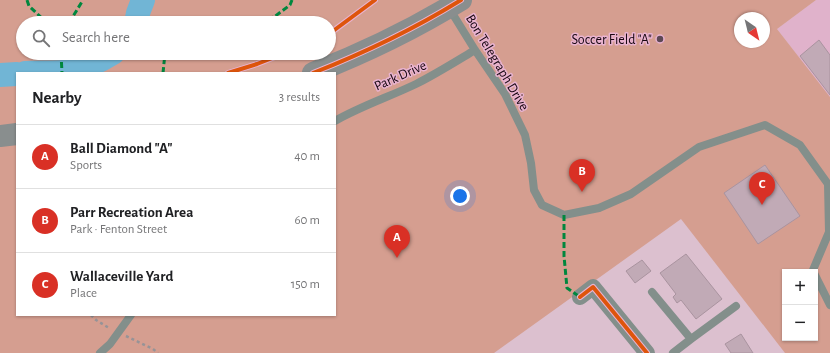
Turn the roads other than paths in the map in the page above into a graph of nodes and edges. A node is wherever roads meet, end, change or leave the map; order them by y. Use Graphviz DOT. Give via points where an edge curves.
graph roads {
  1 [pos="455,4"];
  2 [pos="474,50"];
  3 [pos="316,72"];
  4 [pos="336,120"];
  5 [pos="16,134"];
  6 [pos="0,136"];
  7 [pos="813,269"];
  8 [pos="818,281"];
  9 [pos="652,292"];
  10 [pos="580,297"];
  11 [pos="830,305"];
  12 [pos="736,306"];
  13 [pos="130,316"];
  14 [pos="691,339"];
  15 [pos="100,353"];
  16 [pos="647,353"];
  17 [pos="673,353"];
  1 -- 2 [label="lane, Bon Telegraph Drive"];
  1 -- 3 [label="street" via="397,35"];
  2 -- 4 [label="lane, Park Drive" via="416,84"];
  2 -- 7 [label="lane, Bon Telegraph Drive" via="505,94 525,135 534,190 542,205 564,215 599,208 631,194 699,147 765,125 800,145 828,184 829,232"];
  5 -- 6 [label="street"];
  8 -- 11 [label="lane, Bon Telegraph Drive"];
  9 -- 14 [label="lane"];
  10 -- 16 [label="street" via="593,287"];
  12 -- 14 [label="lane"];
  13 -- 15 [label="lane" via="110,344"];
  14 -- 17 [label="lane"];
}
